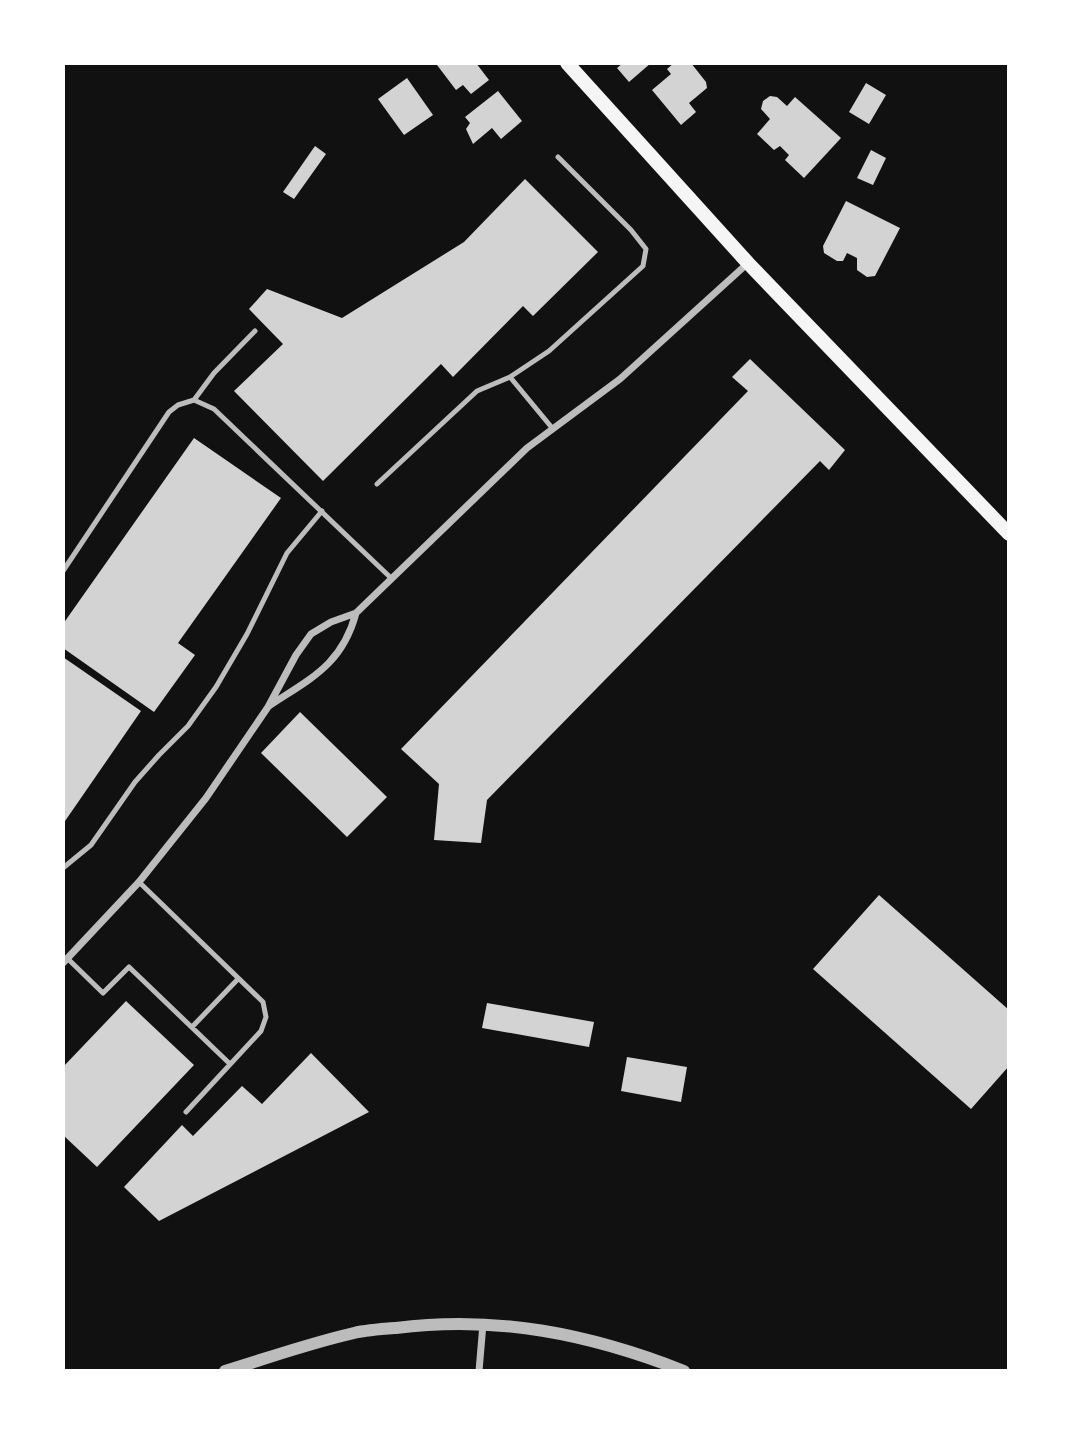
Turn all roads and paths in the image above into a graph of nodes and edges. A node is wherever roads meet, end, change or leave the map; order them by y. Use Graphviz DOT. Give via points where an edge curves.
graph roads {
  1 [pos="567,63"];
  2 [pos="558,156"];
  3 [pos="748,263"];
  4 [pos="255,331"];
  5 [pos="510,377"];
  6 [pos="194,400"];
  7 [pos="553,429"];
  8 [pos="377,484"];
  9 [pos="322,512"];
  10 [pos="1009,534"];
  11 [pos="63,571"];
  12 [pos="391,578"];
  13 [pos="356,613"];
  14 [pos="268,707"];
  15 [pos="63,868"];
  16 [pos="139,882"];
  17 [pos="64,961"];
  18 [pos="238,979"];
  19 [pos="192,1027"];
  20 [pos="230,1064"];
  21 [pos="186,1112"];
  22 [pos="483,1323"];
  23 [pos="225,1371"];
  24 [pos="480,1371"];
  25 [pos="684,1371"];
  1 -- 3 [label="main road"];
  2 -- 5 [label="lane" via="646,249 643,266 549,351"];
  3 -- 7 [label="street" via="620,379"];
  3 -- 10 [label="main road"];
  4 -- 6 [label="lane"];
  5 -- 7 [label="lane"];
  5 -- 8 [label="lane" via="477,391"];
  6 -- 9 [label="lane" via="214,409"];
  6 -- 11 [label="lane" via="169,412"];
  7 -- 12 [label="street" via="527,448"];
  9 -- 12 [label="lane"];
  9 -- 15 [label="lane" via="287,553 247,634 188,726 135,782 91,845"];
  12 -- 13 [label="street"];
  13 -- 14 [label="street" via="336,657"];
  13 -- 14 [label="street" via="311,634"];
  14 -- 16 [label="street" via="206,798"];
  16 -- 17 [label="street"];
  16 -- 18 [label="lane"];
  17 -- 19 [label="lane" via="103,993 129,967"];
  18 -- 19 [label="lane"];
  18 -- 20 [label="lane" via="263,1002 265,1017 261,1031"];
  19 -- 20 [label="lane"];
  20 -- 21 [label="lane"];
  22 -- 23 [label="street" via="421,1324 355,1333"];
  22 -- 24 [label="street"];
  22 -- 25 [label="street" via="559,1332"];
}
